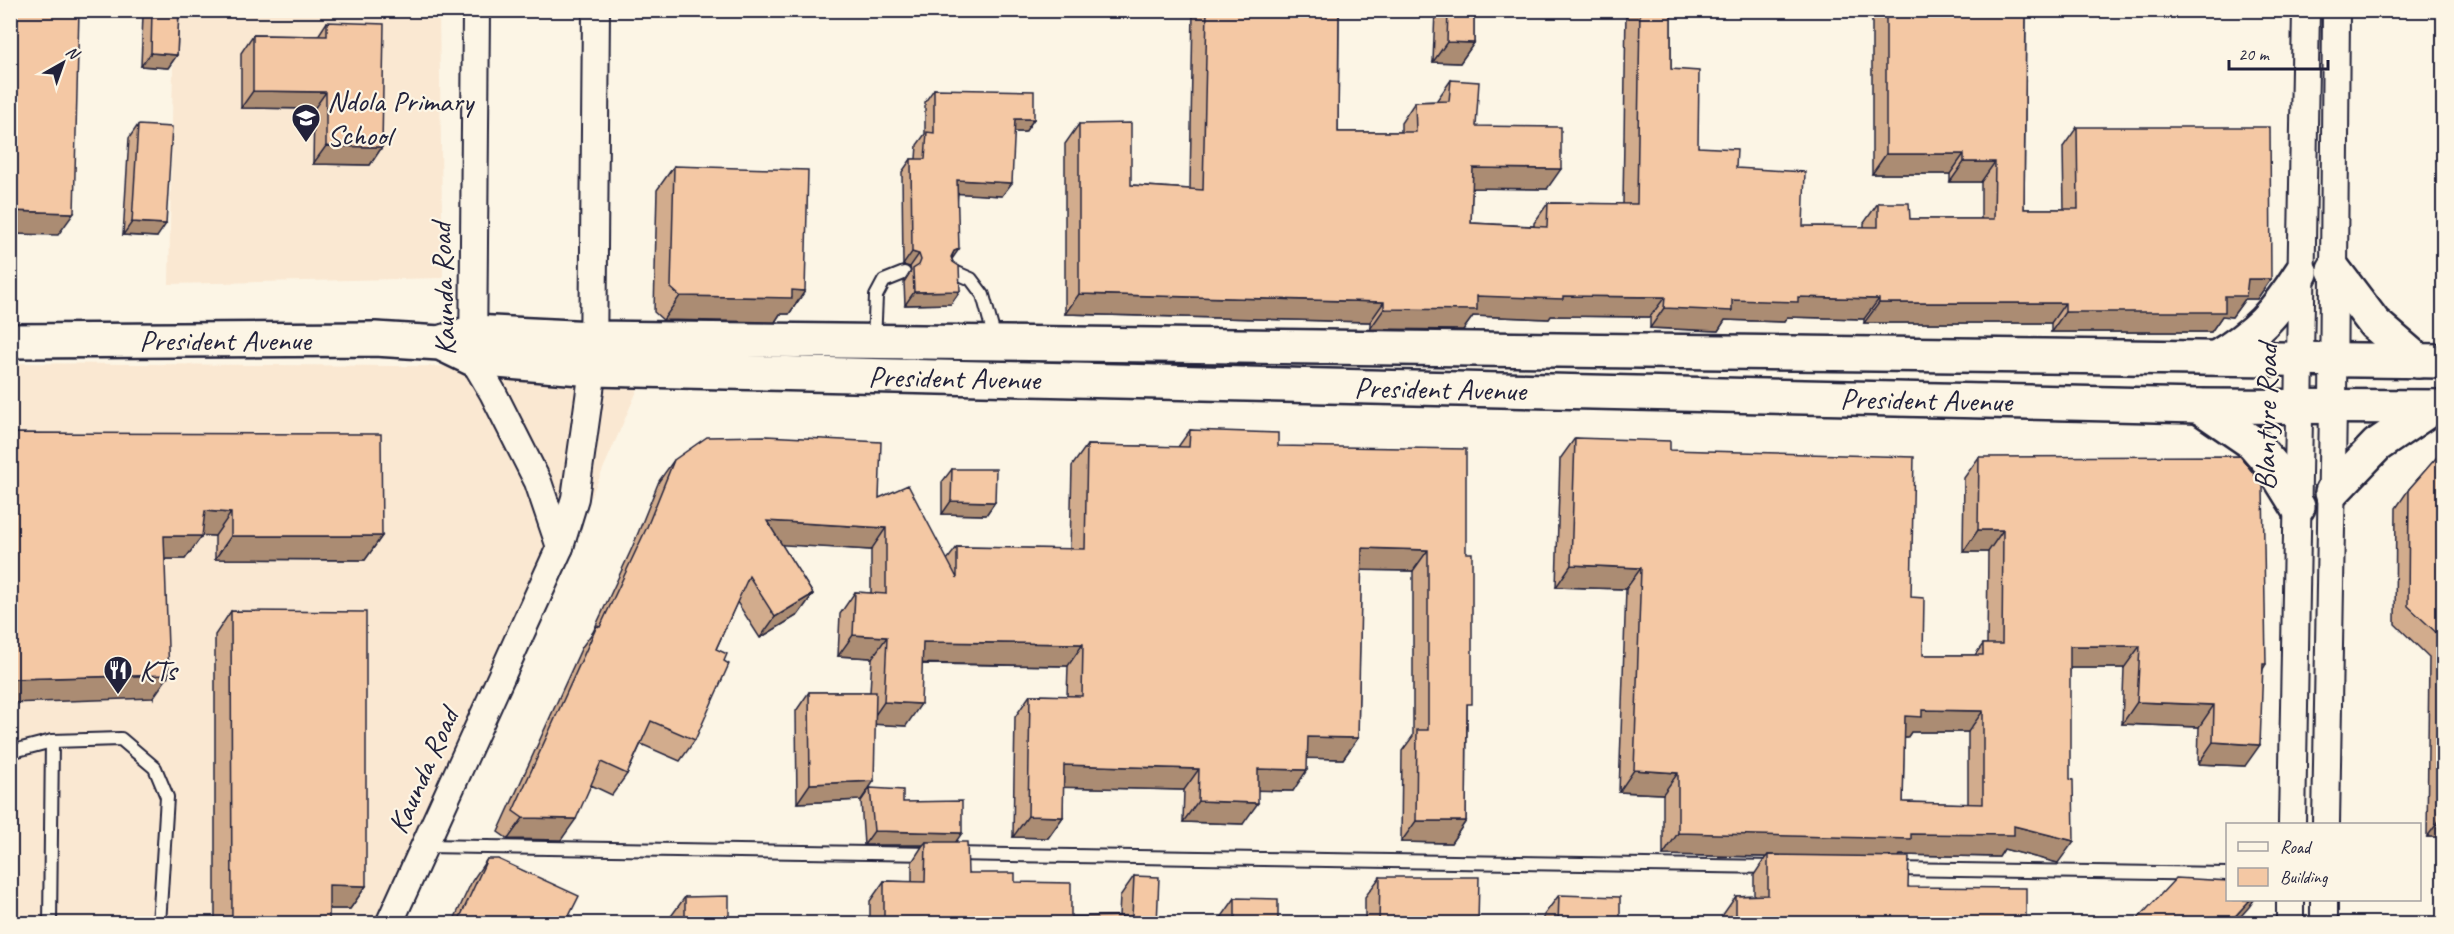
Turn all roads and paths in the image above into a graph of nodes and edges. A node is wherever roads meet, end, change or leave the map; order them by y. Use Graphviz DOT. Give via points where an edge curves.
graph roads {
  1 [pos="476,10"];
  2 [pos="596,10"];
  3 [pos="2306,10"];
  4 [pos="2336,10"];
  5 [pos="950,270"];
  6 [pos="2334,270"];
  7 [pos="903,273"];
  8 [pos="2301,273"];
  9 [pos="10,341"];
  10 [pos="996,343"];
  11 [pos="473,345"];
  12 [pos="593,354"];
  13 [pos="873,358"];
  14 [pos="2216,358"];
  15 [pos="2300,359"];
  16 [pos="2333,360"];
  17 [pos="2431,361"];
  18 [pos="2199,406"];
  19 [pos="2299,407"];
  20 [pos="2333,407"];
  21 [pos="2438,407"];
  22 [pos="2332,492"];
  23 [pos="2298,507"];
  24 [pos="560,547"];
  25 [pos="52,741"];
  26 [pos="10,752"];
  27 [pos="2292,823"];
  28 [pos="2326,823"];
  29 [pos="425,846"];
  30 [pos="1786,867"];
  31 [pos="1881,868"];
  32 [pos="2226,874"];
  33 [pos="2290,901"];
  34 [pos="2324,901"];
  35 [pos="50,924"];
  36 [pos="159,924"];
  37 [pos="389,924"];
  38 [pos="2290,924"];
  39 [pos="2324,924"];
  1 -- 11 [label="street, Kaunda Road"];
  2 -- 12 [label="street, Kaunda Road"];
  3 -- 8 [label="street, Blantyre Road"];
  4 -- 6 [label="street"];
  5 -- 10 [label="lane" via="971,279 983,295"];
  6 -- 16 [label="street"];
  6 -- 17 [label="main road" via="2374,323"];
  7 -- 13 [label="lane" via="884,281 876,296"];
  8 -- 14 [label="main road" via="2264,324"];
  8 -- 15 [label="street, Blantyre Road"];
  9 -- 11 [label="main road, President Avenue" via="375,339"];
  10 -- 13 [label="main road, President Avenue"];
  10 -- 14 [label="main road, President Avenue"];
  11 -- 12 [label="main road, President Avenue"];
  11 -- 24 [label="street, Kaunda Road" via="538,482"];
  12 -- 13 [label="main road, President Avenue"];
  12 -- 24 [label="street, Kaunda Road" via="575,498"];
  13 -- 18 [label="main road, President Avenue"];
  14 -- 15 [label="main road, President Avenue"];
  15 -- 16 [label="main road, President Avenue"];
  15 -- 19 [label="street, Blantyre Road"];
  16 -- 17 [label="main road, President Avenue"];
  16 -- 20 [label="street"];
  18 -- 19 [label="main road, President Avenue"];
  18 -- 23 [label="main road" via="2253,443"];
  19 -- 20 [label="main road, President Avenue"];
  19 -- 23 [label="street, Blantyre Road"];
  20 -- 21 [label="main road, President Avenue"];
  20 -- 22 [label="street"];
  21 -- 22 [label="main road" via="2377,446"];
  22 -- 28 [label="street"];
  23 -- 27 [label="street, Blantyre Road"];
  24 -- 29 [label="street, Kaunda Road"];
  25 -- 26 [label="lane"];
  25 -- 35 [label="lane"];
  25 -- 36 [label="lane" via="120,739 154,768 167,797"];
  29 -- 30 [label="lane"];
  29 -- 37 [label="street, Kaunda Road"];
  31 -- 32 [label="lane"];
  33 -- 38 [label="street"];
  34 -- 39 [label="street"];
}
